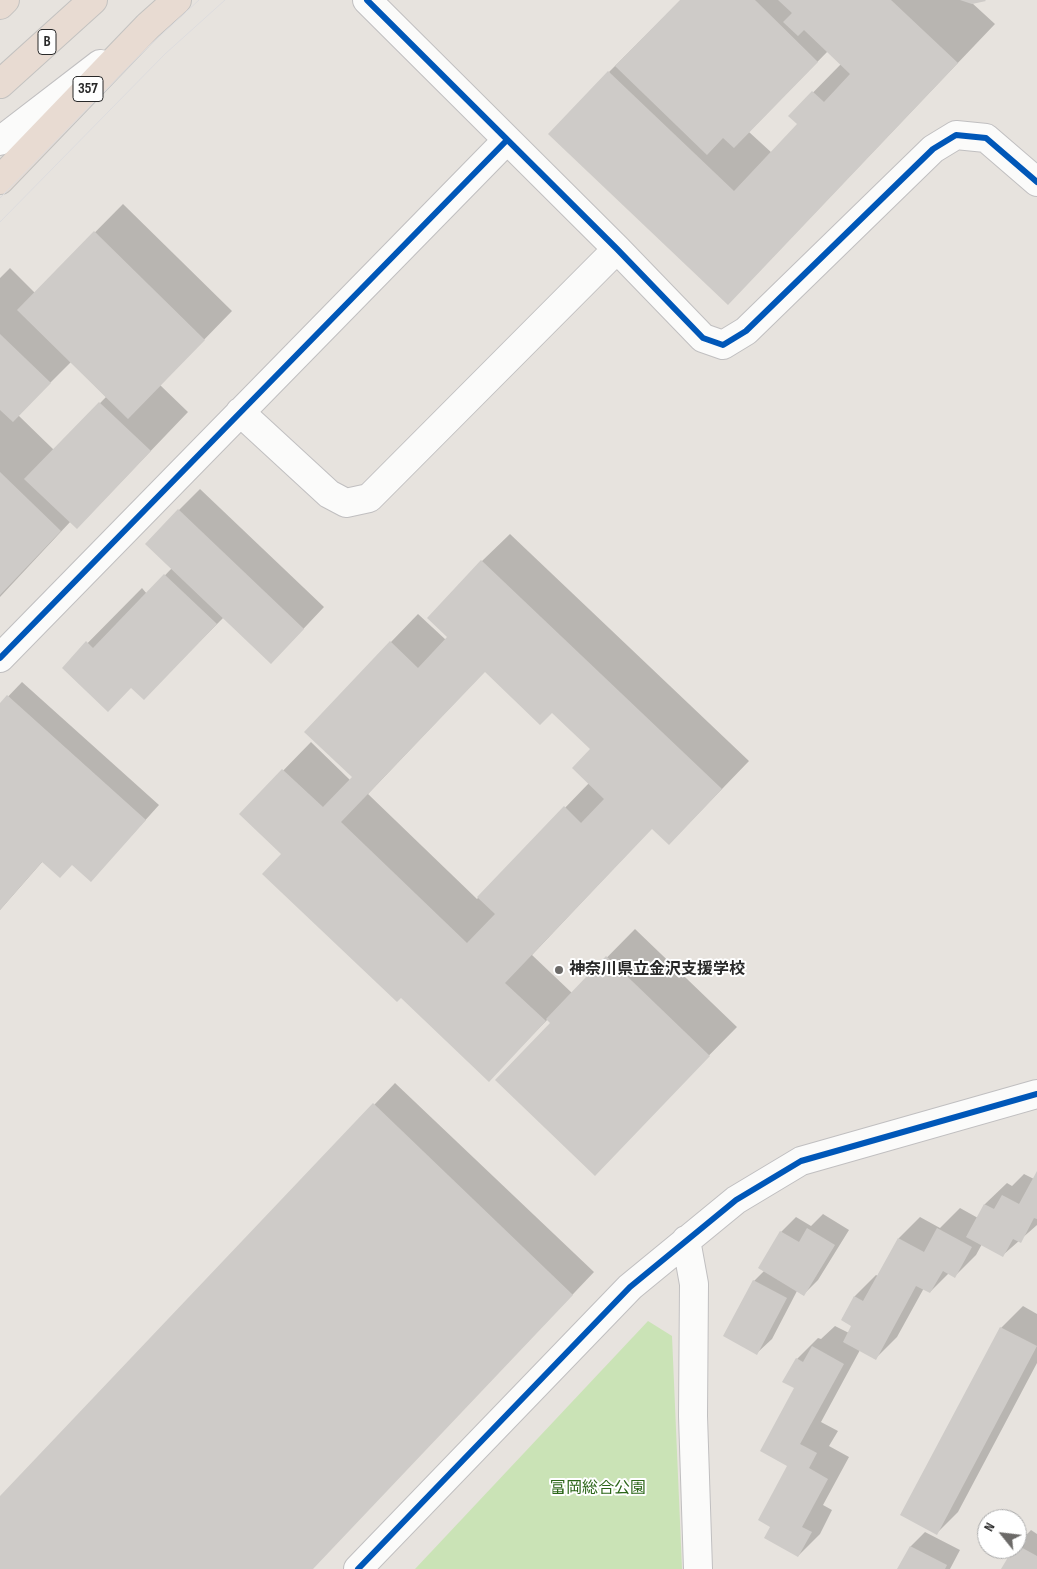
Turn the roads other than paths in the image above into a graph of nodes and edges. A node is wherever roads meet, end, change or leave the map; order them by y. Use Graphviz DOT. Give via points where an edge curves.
graph roads {
  1 [pos="5,0"];
  2 [pos="93,0"];
  3 [pos="177,0"];
  4 [pos="367,0"];
  5 [pos="0,5"];
  6 [pos="148,26"];
  7 [pos="0,84"];
  8 [pos="507,140"];
  9 [pos="0,141"];
  10 [pos="0,180"];
  11 [pos="1037,182"];
  12 [pos="617,249"];
  13 [pos="240,412"];
  14 [pos="0,658"];
  15 [pos="1037,1094"];
  16 [pos="686,1240"];
  17 [pos="358,1569"];
  18 [pos="698,1569"];
  1 -- 5 [label="highway"];
  2 -- 7 [label="highway, B"];
  3 -- 6 [label="highway, 357"];
  4 -- 8 [label="street"];
  6 -- 9 [label="street"];
  6 -- 10 [label="highway, 357"];
  8 -- 12 [label="street"];
  8 -- 13 [label="street"];
  11 -- 12 [label="street" via="986,138 956,134 932,149 746,331 723,346 703,338"];
  12 -- 13 [label="street" via="369,498 346,503 329,494"];
  13 -- 14 [label="street"];
  15 -- 16 [label="street" via="801,1161 736,1200"];
  16 -- 17 [label="street" via="630,1287"];
  16 -- 18 [label="street" via="694,1284 693,1416"];
}
